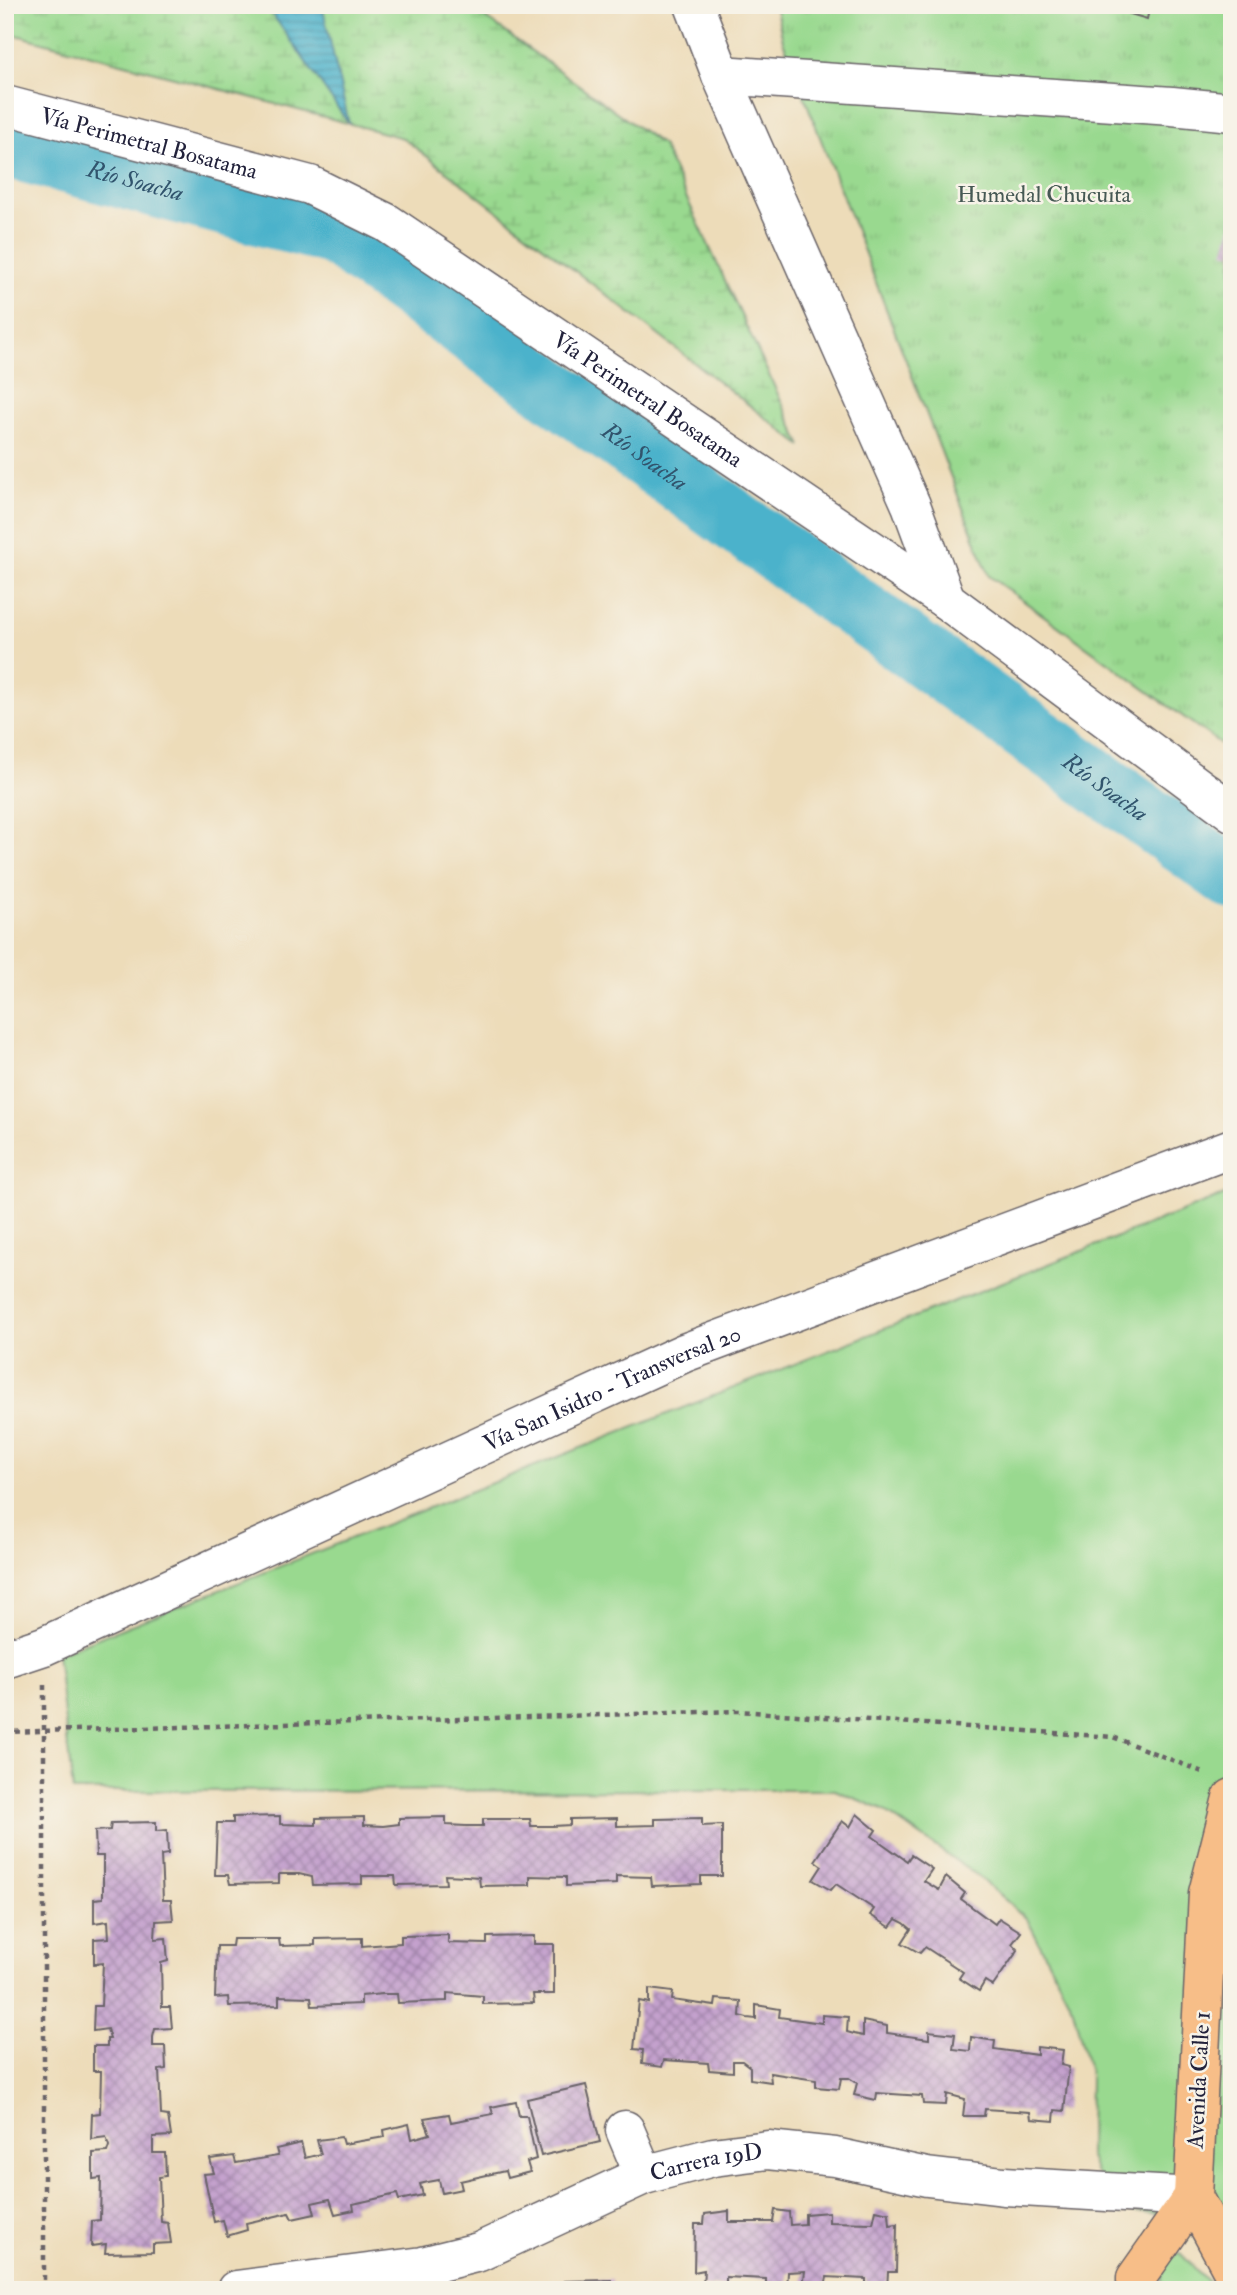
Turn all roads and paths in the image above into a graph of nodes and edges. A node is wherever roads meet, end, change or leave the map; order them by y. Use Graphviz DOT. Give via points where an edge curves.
graph roads {
  1 [pos="694,5"];
  2 [pos="721,75"];
  3 [pos="5,105"];
  4 [pos="1232,112"];
  5 [pos="946,600"];
  6 [pos="1232,812"];
  7 [pos="1232,1147"];
  8 [pos="44,1646"];
  9 [pos="5,1658"];
  10 [pos="5,1732"];
  11 [pos="44,1733"];
  12 [pos="1220,1786"];
  13 [pos="625,2130"];
  14 [pos="644,2175"];
  15 [pos="1193,2197"];
  16 [pos="1232,2269"];
  17 [pos="44,2290"];
  18 [pos="236,2290"];
  19 [pos="1136,2290"];
  1 -- 2 [label="street"];
  2 -- 4 [label="street"];
  2 -- 5 [label="street" via="911,505"];
  3 -- 5 [label="street, Vía Perimetral Bosatama" via="310,185 387,223"];
  5 -- 6 [label="street, Vía Perimetral Bosatama"];
  7 -- 8 [label="street, Vía San Isidro - Transversal 20" via="684,1353"];
  8 -- 9 [label="street, Vía San Isidro - Transversal 20"];
  8 -- 11 [label="path"];
  10 -- 11 [label="path"];
  11 -- 12 [label="path" via="739,1711 1113,1737"];
  11 -- 17 [label="path"];
  12 -- 15 [label="main road, Avenida Calle 1" via="1208,1893"];
  13 -- 14 [label="street"];
  14 -- 15 [label="street, Carrera 19D" via="713,2157 768,2150 1004,2186"];
  14 -- 18 [label="street, Carrera 19D" via="457,2259"];
  15 -- 16 [label="main road"];
  15 -- 19 [label="main road" via="1136,2278"];
}
